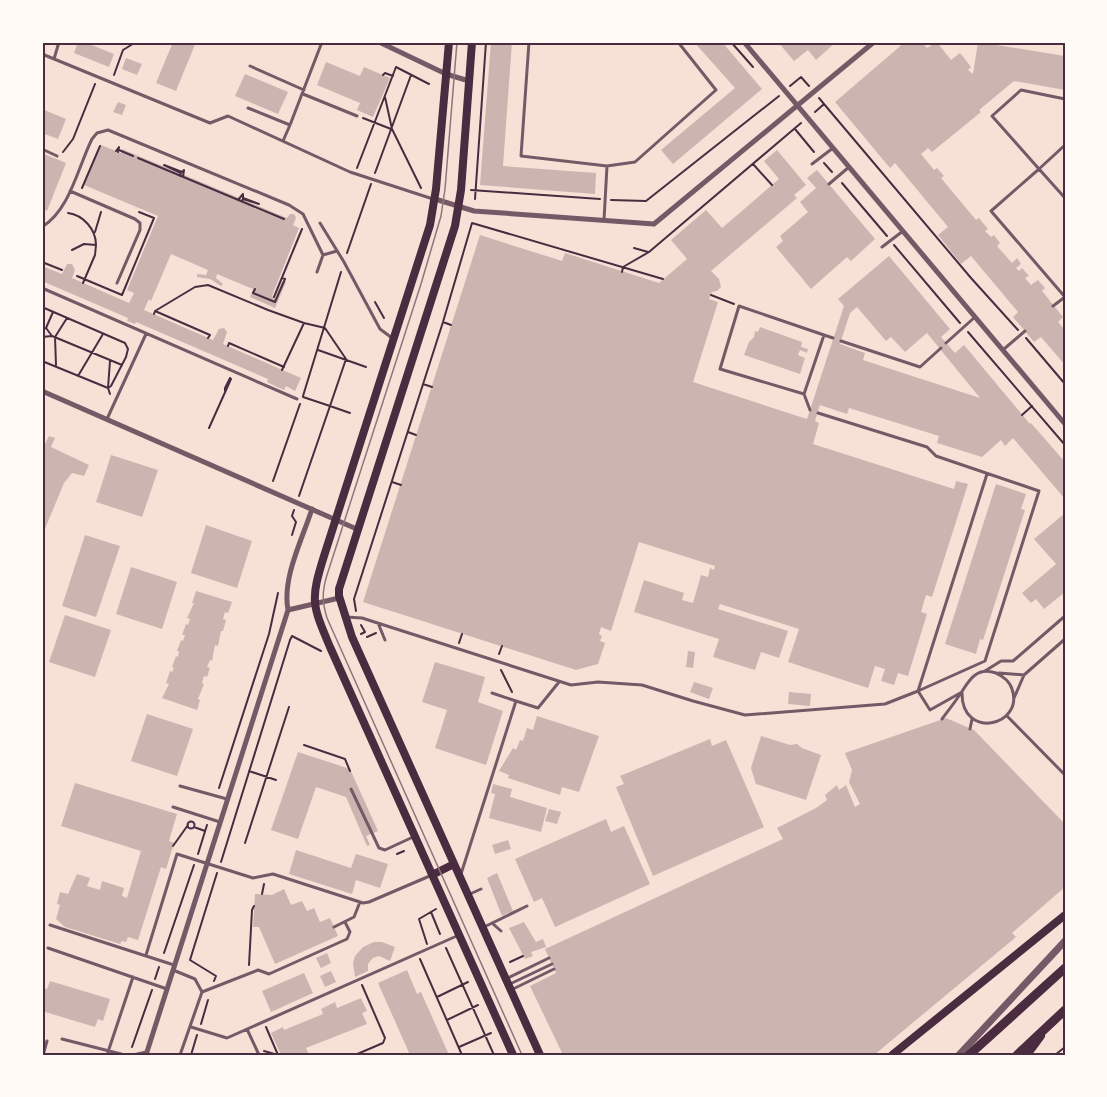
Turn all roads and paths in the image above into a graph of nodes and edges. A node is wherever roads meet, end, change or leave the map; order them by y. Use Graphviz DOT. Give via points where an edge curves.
graph roads {
  1 [pos="59,42"];
  2 [pos="136,42"];
  3 [pos="322,42"];
  4 [pos="379,42"];
  5 [pos="449,42"];
  6 [pos="472,42"];
  7 [pos="486,42"];
  8 [pos="529,42"];
  9 [pos="678,42"];
  10 [pos="744,42"];
  11 [pos="874,42"];
  12 [pos="42,54"];
  13 [pos="54,59"];
  14 [pos="250,66"];
  15 [pos="446,74"];
  16 [pos="383,75"];
  17 [pos="411,75"];
  18 [pos="98,76"];
  19 [pos="393,76"];
  20 [pos="469,81"];
  21 [pos="111,82"];
  22 [pos="429,84"];
  23 [pos="303,92"];
  24 [pos="778,96"];
  25 [pos="385,97"];
  26 [pos="1065,99"];
  27 [pos="824,104"];
  28 [pos="798,105"];
  29 [pos="248,108"];
  30 [pos="357,116"];
  31 [pos="374,123"];
  32 [pos="290,125"];
  33 [pos="392,129"];
  34 [pos="282,141"];
  35 [pos="775,145"];
  36 [pos="1065,145"];
  37 [pos="100,146"];
  38 [pos="833,148"];
  39 [pos="42,149"];
  40 [pos="779,149"];
  41 [pos="118,151"];
  42 [pos="140,154"];
  43 [pos="57,156"];
  44 [pos="133,156"];
  45 [pos="820,158"];
  46 [pos="753,164"];
  47 [pos="813,164"];
  48 [pos="608,166"];
  49 [pos="849,166"];
  50 [pos="1039,169"];
  51 [pos="355,173"];
  52 [pos="182,176"];
  53 [pos="836,177"];
  54 [pos="372,180"];
  55 [pos="72,184"];
  56 [pos="829,184"];
  57 [pos="772,185"];
  58 [pos="82,188"];
  59 [pos="421,189"];
  60 [pos="475,190"];
  61 [pos="69,191"];
  62 [pos="91,191"];
  63 [pos="1065,198"];
  64 [pos="435,199"];
  65 [pos="475,199"];
  66 [pos="606,200"];
  67 [pos="240,201"];
  68 [pos="459,207"];
  69 [pos="135,210"];
  70 [pos="57,212"];
  71 [pos="100,212"];
  72 [pos="284,219"];
  73 [pos="306,221"];
  74 [pos="604,221"];
  75 [pos="685,222"];
  76 [pos="320,223"];
  77 [pos="688,226"];
  78 [pos="42,227"];
  79 [pos="903,231"];
  80 [pos="95,234"];
  81 [pos="890,241"];
  82 [pos="96,245"];
  83 [pos="634,248"];
  84 [pos="882,248"];
  85 [pos="72,250"];
  86 [pos="337,251"];
  87 [pos="649,252"];
  88 [pos="323,255"];
  89 [pos="42,262"];
  90 [pos="344,262"];
  91 [pos="623,267"];
  92 [pos="62,270"];
  93 [pos="317,272"];
  94 [pos="622,272"];
  95 [pos="77,276"];
  96 [pos="282,278"];
  97 [pos="85,279"];
  98 [pos="663,279"];
  99 [pos="83,283"];
  100 [pos="117,283"];
  101 [pos="42,288"];
  102 [pos="255,290"];
  103 [pos="711,295"];
  104 [pos="274,297"];
  105 [pos="270,305"];
  106 [pos="739,306"];
  107 [pos="1053,306"];
  108 [pos="42,307"];
  109 [pos="268,310"];
  110 [pos="53,312"];
  111 [pos="975,317"];
  112 [pos="68,318"];
  113 [pos="443,322"];
  114 [pos="304,323"];
  115 [pos="451,325"];
  116 [pos="964,327"];
  117 [pos="46,328"];
  118 [pos="325,328"];
  119 [pos="42,329"];
  120 [pos="1023,332"];
  121 [pos="103,333"];
  122 [pos="146,334"];
  123 [pos="824,335"];
  124 [pos="53,336"];
  125 [pos="42,338"];
  126 [pos="208,338"];
  127 [pos="833,338"];
  128 [pos="393,339"];
  129 [pos="842,341"];
  130 [pos="946,343"];
  131 [pos="228,346"];
  132 [pos="940,348"];
  133 [pos="318,350"];
  134 [pos="1003,350"];
  135 [pos="92,352"];
  136 [pos="346,359"];
  137 [pos="110,360"];
  138 [pos="42,361"];
  139 [pos="122,365"];
  140 [pos="56,366"];
  141 [pos="366,367"];
  142 [pos="234,372"];
  143 [pos="78,376"];
  144 [pos="229,379"];
  145 [pos="423,384"];
  146 [pos="1065,384"];
  147 [pos="110,387"];
  148 [pos="432,387"];
  149 [pos="42,391"];
  150 [pos="225,391"];
  151 [pos="804,394"];
  152 [pos="303,397"];
  153 [pos="297,399"];
  154 [pos="330,406"];
  155 [pos="1032,406"];
  156 [pos="810,410"];
  157 [pos="350,413"];
  158 [pos="818,413"];
  159 [pos="1022,415"];
  160 [pos="107,419"];
  161 [pos="1065,424"];
  162 [pos="209,428"];
  163 [pos="408,432"];
  164 [pos="416,435"];
  165 [pos="1065,445"];
  166 [pos="987,473"];
  167 [pos="273,481"];
  168 [pos="392,482"];
  169 [pos="400,485"];
  170 [pos="297,503"];
  171 [pos="312,509"];
  172 [pos="335,520"];
  173 [pos="359,530"];
  174 [pos="290,544"];
  175 [pos="279,585"];
  176 [pos="339,598"];
  177 [pos="314,604"];
  178 [pos="356,607"];
  179 [pos="288,610"];
  180 [pos="1065,616"];
  181 [pos="344,617"];
  182 [pos="378,623"];
  183 [pos="462,634"];
  184 [pos="1065,639"];
  185 [pos="386,640"];
  186 [pos="459,642"];
  187 [pos="502,646"];
  188 [pos="320,651"];
  189 [pos="499,655"];
  190 [pos="985,671"];
  191 [pos="996,672"];
  192 [pos="1024,675"];
  193 [pos="559,682"];
  194 [pos="918,691"];
  195 [pos="962,692"];
  196 [pos="492,693"];
  197 [pos="1014,698"];
  198 [pos="516,701"];
  199 [pos="290,710"];
  200 [pos="1007,716"];
  201 [pos="942,719"];
  202 [pos="972,719"];
  203 [pos="970,729"];
  204 [pos="304,745"];
  205 [pos="249,771"];
  206 [pos="350,771"];
  207 [pos="1065,775"];
  208 [pos="267,777"];
  209 [pos="276,780"];
  210 [pos="180,786"];
  211 [pos="351,789"];
  212 [pos="217,796"];
  213 [pos="227,799"];
  214 [pos="173,807"];
  215 [pos="209,819"];
  216 [pos="220,822"];
  217 [pos="188,825"];
  218 [pos="193,827"];
  219 [pos="205,831"];
  220 [pos="415,836"];
  221 [pos="245,843"];
  222 [pos="173,846"];
  223 [pos="196,860"];
  224 [pos="206,863"];
  225 [pos="454,864"];
  226 [pos="219,867"];
  227 [pos="432,874"];
  228 [pos="460,877"];
  229 [pos="263,884"];
  230 [pos="481,889"];
  231 [pos="262,894"];
  232 [pos="468,895"];
  233 [pos="360,902"];
  234 [pos="254,906"];
  235 [pos="527,906"];
  236 [pos="436,909"];
  237 [pos="431,912"];
  238 [pos="1065,915"];
  239 [pos="345,922"];
  240 [pos="492,923"];
  241 [pos="50,925"];
  242 [pos="334,927"];
  243 [pos="483,927"];
  244 [pos="501,931"];
  245 [pos="459,935"];
  246 [pos="1065,941"];
  247 [pos="444,942"];
  248 [pos="48,948"];
  249 [pos="428,949"];
  250 [pos="418,954"];
  251 [pos="146,955"];
  252 [pos="523,956"];
  253 [pos="549,958"];
  254 [pos="162,960"];
  255 [pos="190,960"];
  256 [pos="510,962"];
  257 [pos="552,964"];
  258 [pos="174,967"];
  259 [pos="1065,968"];
  260 [pos="555,969"];
  261 [pos="249,974"];
  262 [pos="133,977"];
  263 [pos="359,980"];
  264 [pos="468,982"];
  265 [pos="154,984"];
  266 [pos="463,985"];
  267 [pos="508,985"];
  268 [pos="167,988"];
  269 [pos="202,992"];
  270 [pos="437,997"];
  271 [pos="478,1005"];
  272 [pos="473,1008"];
  273 [pos="1065,1010"];
  274 [pos="447,1020"];
  275 [pos="264,1022"];
  276 [pos="1051,1023"];
  277 [pos="190,1027"];
  278 [pos="247,1029"];
  279 [pos="491,1033"];
  280 [pos="485,1035"];
  281 [pos="62,1040"];
  282 [pos="47,1041"];
  283 [pos="459,1047"];
  284 [pos="1065,1047"];
  285 [pos="256,1048"];
  286 [pos="108,1052"];
  287 [pos="146,1054"];
  288 [pos="43,1055"];
  289 [pos="125,1055"];
  290 [pos="131,1055"];
  291 [pos="180,1055"];
  292 [pos="259,1055"];
  293 [pos="278,1055"];
  294 [pos="355,1055"];
  295 [pos="462,1055"];
  296 [pos="494,1055"];
  297 [pos="513,1055"];
  298 [pos="540,1055"];
  299 [pos="892,1055"];
  300 [pos="959,1055"];
  301 [pos="969,1055"];
  302 [pos="1017,1055"];
  303 [pos="1027,1055"];
  304 [pos="1055,1055"];
  1 -- 13 [label="lane"];
  2 -- 21 [label="path" via="123,50"];
  3 -- 23 [label="lane"];
  4 -- 15 [label="street"];
  5 -- 15 [label="main road"];
  6 -- 20 [label="main road"];
  7 -- 60 [label="path"];
  8 -- 48 [label="lane" via="521,156"];
  9 -- 48 [label="lane" via="716,90 635,162"];
  10 -- 28 [label="street"];
  11 -- 28 [label="street"];
  12 -- 13 [label="lane"];
  13 -- 18 [label="lane"];
  14 -- 23 [label="lane"];
  15 -- 20 [label="street"];
  15 -- 64 [label="main road"];
  16 -- 19 [label="path"];
  17 -- 19 [label="path" via="396,67"];
  17 -- 22 [label="path"];
  17 -- 33 [label="path"];
  18 -- 21 [label="lane"];
  18 -- 43 [label="path" via="73,139"];
  19 -- 25 [label="path"];
  20 -- 68 [label="main road"];
  21 -- 34 [label="lane" via="210,123 228,116"];
  23 -- 30 [label="lane"];
  23 -- 32 [label="lane"];
  24 -- 66 [label="path" via="646,201"];
  25 -- 31 [label="path"];
  25 -- 33 [label="path"];
  26 -- 50 [label="lane" via="1021,90 992,116"];
  27 -- 120 [label="path" via="971,278"];
  28 -- 38 [label="street"];
  28 -- 74 [label="street" via="654,224"];
  29 -- 32 [label="lane"];
  30 -- 31 [label="path"];
  31 -- 33 [label="path"];
  31 -- 51 [label="path"];
  32 -- 34 [label="lane"];
  33 -- 54 [label="path"];
  33 -- 59 [label="path"];
  34 -- 51 [label="lane"];
  35 -- 40 [label="path"];
  35 -- 45 [label="path" via="795,129"];
  35 -- 46 [label="path"];
  36 -- 50 [label="lane"];
  37 -- 58 [label="path"];
  38 -- 45 [label="lane"];
  38 -- 49 [label="street"];
  39 -- 43 [label="lane"];
  41 -- 44 [label="path"];
  42 -- 52 [label="path" via="138,159"];
  45 -- 47 [label="lane"];
  45 -- 53 [label="path"];
  46 -- 57 [label="path"];
  46 -- 75 [label="path"];
  48 -- 66 [label="lane"];
  49 -- 53 [label="lane"];
  49 -- 79 [label="street"];
  50 -- 63 [label="lane"];
  50 -- 107 [label="lane" via="991,211 1065,297"];
  51 -- 54 [label="lane"];
  52 -- 52 [label="path" via="184,171 164,165 181,173"];
  52 -- 67 [label="path"];
  53 -- 56 [label="lane"];
  53 -- 81 [label="path"];
  54 -- 64 [label="lane"];
  54 -- 90 [label="path"];
  55 -- 58 [label="path"];
  55 -- 61 [label="lane"];
  55 -- 73 [label="lane" via="92,139 111,131 289,205 299,210"];
  58 -- 62 [label="path"];
  60 -- 65 [label="path"];
  60 -- 66 [label="path"];
  61 -- 70 [label="lane"];
  61 -- 100 [label="lane" via="140,223"];
  64 -- 68 [label="street"];
  64 -- 128 [label="main road"];
  66 -- 74 [label="lane"];
  67 -- 67 [label="path" via="243,199 259,204 243,198 243,194"];
  67 -- 72 [label="path"];
  68 -- 74 [label="street"];
  68 -- 173 [label="main road" via="448,253"];
  69 -- 97 [label="path" via="154,218 122,295"];
  70 -- 78 [label="lane"];
  70 -- 80 [label="path" via="73,213"];
  71 -- 80 [label="path"];
  73 -- 88 [label="lane"];
  73 -- 96 [label="path"];
  75 -- 77 [label="path"];
  75 -- 87 [label="path"];
  76 -- 86 [label="lane"];
  79 -- 81 [label="lane"];
  79 -- 111 [label="street"];
  80 -- 82 [label="path"];
  81 -- 84 [label="lane"];
  81 -- 116 [label="path"];
  82 -- 85 [label="path" via="84,244"];
  82 -- 97 [label="path"];
  83 -- 87 [label="path"];
  86 -- 88 [label="lane"];
  86 -- 90 [label="lane"];
  87 -- 91 [label="path"];
  88 -- 93 [label="lane"];
  89 -- 92 [label="path"];
  90 -- 118 [label="path"];
  90 -- 128 [label="lane" via="380,330"];
  91 -- 94 [label="path"];
  91 -- 98 [label="path"];
  91 -- 113 [label="path" via="472,222"];
  95 -- 97 [label="path"];
  96 -- 102 [label="path" via="285,279 275,302 254,293"];
  96 -- 104 [label="path"];
  97 -- 99 [label="path"];
  101 -- 122 [label="lane"];
  103 -- 106 [label="path"];
  105 -- 109 [label="path"];
  106 -- 123 [label="lane"];
  106 -- 151 [label="lane" via="720,369"];
  108 -- 110 [label="path"];
  109 -- 114 [label="path"];
  109 -- 126 [label="path" via="208,285 195,287 155,313 210,335"];
  110 -- 112 [label="path"];
  110 -- 117 [label="path"];
  111 -- 116 [label="lane"];
  111 -- 134 [label="street"];
  112 -- 121 [label="path"];
  112 -- 124 [label="path"];
  113 -- 115 [label="path"];
  113 -- 145 [label="path"];
  114 -- 118 [label="path"];
  114 -- 131 [label="path" via="283,368 229,343"];
  116 -- 130 [label="lane"];
  116 -- 155 [label="path"];
  117 -- 119 [label="path"];
  117 -- 124 [label="path"];
  118 -- 133 [label="path"];
  118 -- 136 [label="path"];
  120 -- 134 [label="lane"];
  120 -- 146 [label="path"];
  121 -- 135 [label="path"];
  121 -- 139 [label="path" via="128,346"];
  122 -- 142 [label="lane"];
  122 -- 160 [label="lane"];
  123 -- 127 [label="lane"];
  123 -- 151 [label="lane"];
  124 -- 125 [label="path"];
  124 -- 135 [label="path"];
  124 -- 140 [label="path"];
  128 -- 172 [label="main road"];
  129 -- 132 [label="lane" via="920,367"];
  133 -- 136 [label="path"];
  133 -- 152 [label="path"];
  134 -- 161 [label="street"];
  135 -- 137 [label="path"];
  135 -- 143 [label="path"];
  136 -- 141 [label="path"];
  136 -- 154 [label="path"];
  137 -- 139 [label="path"];
  137 -- 147 [label="path"];
  138 -- 140 [label="path"];
  139 -- 147 [label="path"];
  140 -- 143 [label="path"];
  142 -- 150 [label="path"];
  142 -- 153 [label="lane"];
  143 -- 147 [label="path"];
  144 -- 150 [label="path"];
  145 -- 148 [label="path"];
  145 -- 163 [label="path"];
  149 -- 160 [label="street"];
  150 -- 162 [label="path"];
  151 -- 156 [label="lane"];
  152 -- 154 [label="path"];
  152 -- 167 [label="path"];
  154 -- 157 [label="path"];
  154 -- 170 [label="path"];
  155 -- 159 [label="path"];
  155 -- 165 [label="path"];
  158 -- 166 [label="lane" via="927,447 936,456"];
  160 -- 170 [label="street"];
  163 -- 164 [label="path"];
  163 -- 168 [label="path"];
  166 -- 194 [label="lane"];
  166 -- 194 [label="lane" via="1040,491 985,661"];
  168 -- 169 [label="path"];
  168 -- 178 [label="path" via="354,599"];
  170 -- 171 [label="street"];
  170 -- 174 [label="path" via="292,516 297,522"];
  171 -- 172 [label="street"];
  171 -- 179 [label="street" via="285,597"];
  172 -- 173 [label="street"];
  172 -- 177 [label="main road" via="315,585"];
  173 -- 176 [label="main road"];
  175 -- 212 [label="path" via="269,634"];
  176 -- 177 [label="street"];
  176 -- 181 [label="main road"];
  177 -- 179 [label="street"];
  177 -- 220 [label="main road"];
  179 -- 213 [label="street"];
  180 -- 190 [label="lane" via="1013,661 1000,661"];
  181 -- 182 [label="lane" via="358,616"];
  181 -- 225 [label="main road"];
  182 -- 185 [label="lane"];
  182 -- 193 [label="lane"];
  183 -- 186 [label="path"];
  184 -- 192 [label="lane"];
  187 -- 189 [label="path"];
  188 -- 205 [label="path" via="292,636"];
  190 -- 191 [label="lane"];
  190 -- 195 [label="lane" via="966,682"];
  191 -- 192 [label="lane"];
  191 -- 197 [label="lane" via="1012,687"];
  192 -- 197 [label="lane"];
  193 -- 194 [label="lane" via="642,685 745,715 885,704"];
  193 -- 198 [label="lane" via="538,708"];
  194 -- 195 [label="lane" via="930,710"];
  195 -- 201 [label="lane"];
  195 -- 202 [label="lane" via="965,712"];
  196 -- 198 [label="lane"];
  197 -- 200 [label="lane"];
  198 -- 228 [label="lane"];
  199 -- 208 [label="path"];
  200 -- 202 [label="lane" via="983,724"];
  200 -- 207 [label="lane"];
  202 -- 203 [label="lane"];
  204 -- 206 [label="path" via="345,759"];
  205 -- 208 [label="path"];
  205 -- 226 [label="path"];
  208 -- 209 [label="path"];
  208 -- 221 [label="path"];
  210 -- 212 [label="lane"];
  211 -- 220 [label="lane" via="379,848 385,850"];
  212 -- 213 [label="lane"];
  213 -- 216 [label="street"];
  214 -- 215 [label="lane"];
  215 -- 216 [label="lane"];
  215 -- 219 [label="path"];
  216 -- 224 [label="street"];
  217 -- 218 [label="path"];
  217 -- 218 [label="path" via="193,822"];
  217 -- 222 [label="path"];
  218 -- 219 [label="path"];
  219 -- 223 [label="path"];
  220 -- 227 [label="main road"];
  223 -- 224 [label="lane"];
  223 -- 251 [label="lane" via="177,854"];
  223 -- 254 [label="path"];
  224 -- 226 [label="lane"];
  224 -- 258 [label="street"];
  225 -- 227 [label="main road"];
  225 -- 228 [label="main road"];
  226 -- 233 [label="lane" via="253,878 273,874"];
  226 -- 255 [label="path"];
  227 -- 233 [label="lane" via="369,902"];
  227 -- 245 [label="main road"];
  228 -- 232 [label="main road"];
  229 -- 231 [label="path"];
  230 -- 232 [label="lane"];
  232 -- 243 [label="main road"];
  233 -- 239 [label="lane" via="356,916"];
  234 -- 261 [label="path"];
  235 -- 240 [label="lane"];
  236 -- 237 [label="path"];
  237 -- 247 [label="path"];
  237 -- 249 [label="path" via="419,920"];
  238 -- 299 [label="main road"];
  239 -- 242 [label="lane"];
  239 -- 261 [label="lane" via="350,932 347,939 269,974 258,970"];
  240 -- 243 [label="lane"];
  240 -- 244 [label="lane"];
  241 -- 251 [label="lane"];
  243 -- 267 [label="main road"];
  245 -- 247 [label="lane"];
  245 -- 297 [label="main road"];
  246 -- 300 [label="street"];
  247 -- 249 [label="lane"];
  247 -- 266 [label="path"];
  248 -- 262 [label="lane"];
  249 -- 250 [label="lane"];
  250 -- 263 [label="lane"];
  250 -- 270 [label="path"];
  251 -- 254 [label="lane"];
  252 -- 256 [label="path"];
  253 -- 267 [label="lane"];
  254 -- 258 [label="lane"];
  254 -- 265 [label="path"];
  257 -- 267 [label="lane"];
  258 -- 268 [label="street"];
  258 -- 269 [label="lane" via="195,980"];
  259 -- 301 [label="main road"];
  260 -- 267 [label="lane"];
  261 -- 269 [label="lane"];
  262 -- 265 [label="lane"];
  262 -- 286 [label="lane"];
  263 -- 275 [label="lane"];
  263 -- 294 [label="path" via="385,1038 383,1043"];
  264 -- 266 [label="path"];
  265 -- 268 [label="lane"];
  265 -- 290 [label="path"];
  266 -- 270 [label="path"];
  266 -- 272 [label="path"];
  267 -- 298 [label="main road"];
  268 -- 287 [label="street"];
  269 -- 277 [label="lane"];
  270 -- 274 [label="path"];
  271 -- 272 [label="path"];
  272 -- 274 [label="path"];
  272 -- 280 [label="path"];
  273 -- 276 [label="main road"];
  274 -- 283 [label="path"];
  275 -- 278 [label="lane"];
  275 -- 293 [label="path"];
  276 -- 302 [label="main road"];
  276 -- 303 [label="main road"];
  277 -- 278 [label="lane" via="223,1038"];
  277 -- 291 [label="lane"];
  278 -- 285 [label="lane"];
  279 -- 280 [label="path"];
  280 -- 283 [label="path"];
  280 -- 296 [label="path"];
  281 -- 286 [label="lane"];
  282 -- 288 [label="lane"];
  283 -- 295 [label="path"];
  284 -- 304 [label="path"];
  285 -- 292 [label="lane"];
  285 -- 293 [label="path"];
  286 -- 289 [label="lane"];
  287 -- 290 [label="lane"];
}
